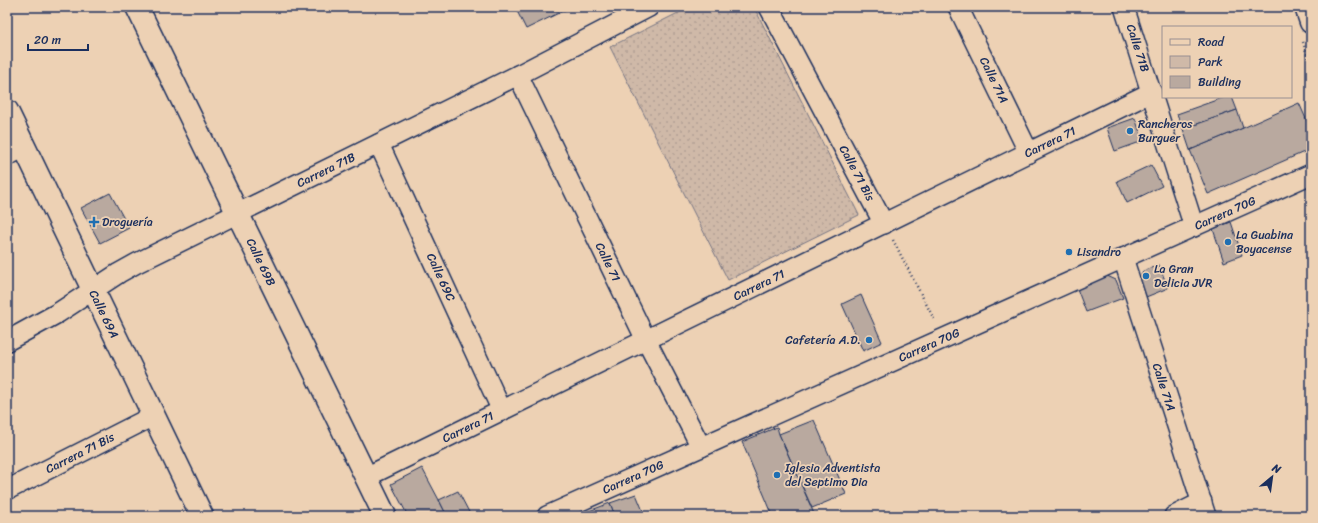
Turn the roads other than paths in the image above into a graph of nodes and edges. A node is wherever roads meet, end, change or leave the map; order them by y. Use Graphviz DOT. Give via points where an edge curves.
graph roads {
  1 [pos="137,7"];
  2 [pos="649,7"];
  3 [pos="769,7"];
  4 [pos="958,7"];
  5 [pos="1124,7"];
  6 [pos="1306,7"];
  7 [pos="1311,22"];
  8 [pos="518,75"];
  9 [pos="1152,92"];
  10 [pos="7,112"];
  11 [pos="379,144"];
  12 [pos="16,152"];
  13 [pos="1029,152"];
  14 [pos="1311,174"];
  15 [pos="238,214"];
  16 [pos="884,224"];
  17 [pos="1194,226"];
  18 [pos="1123,258"];
  19 [pos="93,290"];
  20 [pos="646,340"];
  21 [pos="7,341"];
  22 [pos="502,411"];
  23 [pos="153,416"];
  24 [pos="701,447"];
  25 [pos="366,477"];
  26 [pos="7,490"];
  27 [pos="1204,509"];
  28 [pos="202,516"];
  29 [pos="385,516"];
  30 [pos="547,516"];
  31 [pos="1174,516"];
  1 -- 15 [label="street, Calle 69B"];
  2 -- 8 [label="street, Carrera 71B"];
  3 -- 16 [label="street, Calle 71 Bis"];
  4 -- 13 [label="street, Calle 71A"];
  5 -- 9 [label="street, Calle 71B"];
  6 -- 7 [label="street"];
  8 -- 11 [label="street, Carrera 71B"];
  8 -- 20 [label="street, Calle 71"];
  9 -- 13 [label="street, Carrera 71"];
  9 -- 17 [label="street, Calle 71B"];
  10 -- 12 [label="street, Calle 69A"];
  11 -- 15 [label="street, Carrera 71B"];
  11 -- 22 [label="street, Calle 69C"];
  12 -- 19 [label="street, Calle 69A"];
  13 -- 16 [label="street, Carrera 71"];
  14 -- 17 [label="street, Carrera 70G"];
  15 -- 19 [label="street, Carrera 71B" via="137,264"];
  15 -- 25 [label="street, Calle 69B"];
  16 -- 20 [label="street, Carrera 71"];
  17 -- 18 [label="street, Carrera 70G"];
  18 -- 24 [label="street, Carrera 70G"];
  18 -- 27 [label="street, Calle 71A"];
  19 -- 21 [label="street, Carrera 71B"];
  19 -- 23 [label="street, Calle 69A"];
  20 -- 22 [label="street, Carrera 71"];
  20 -- 24 [label="street, Calle 71"];
  22 -- 25 [label="street, Carrera 71"];
  23 -- 26 [label="street, Carrera 71 Bis"];
  23 -- 28 [label="street, Calle 69A"];
  24 -- 30 [label="street, Carrera 70G"];
  25 -- 29 [label="street, Calle 69B"];
  27 -- 31 [label="street"];
}
